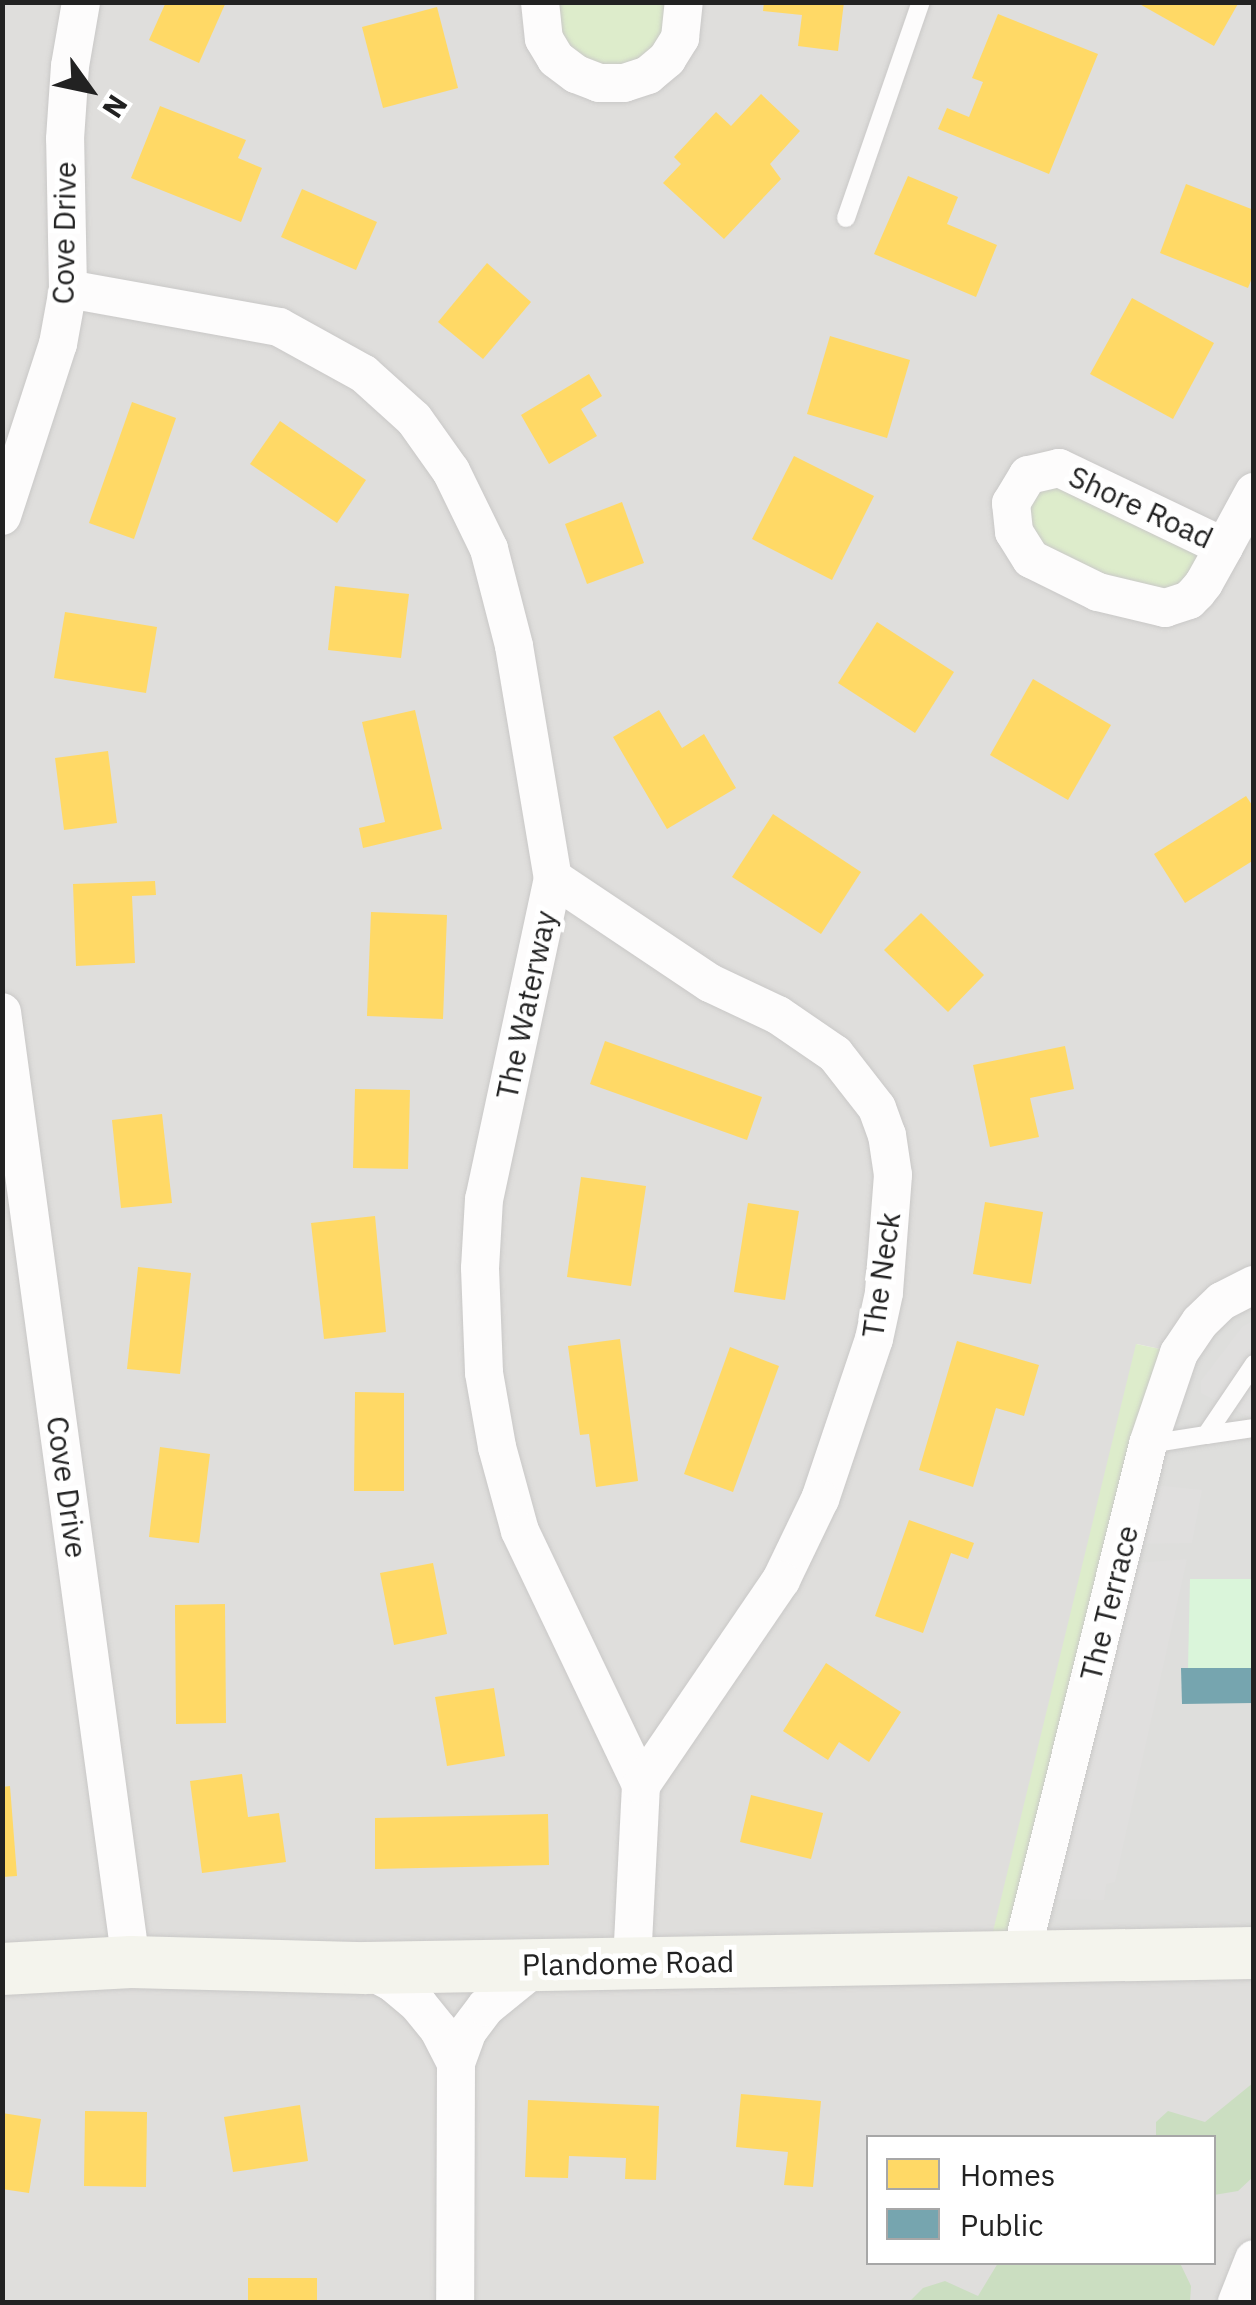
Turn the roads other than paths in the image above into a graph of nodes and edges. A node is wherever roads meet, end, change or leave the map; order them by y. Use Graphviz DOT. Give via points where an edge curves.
graph roads {
  1 [pos="81,2"];
  2 [pos="540,2"];
  3 [pos="684,2"];
  4 [pos="921,2"];
  5 [pos="846,218"];
  6 [pos="68,289"];
  7 [pos="1254,492"];
  8 [pos="2,516"];
  9 [pos="1224,547"];
  10 [pos="553,878"];
  11 [pos="2,1012"];
  12 [pos="1254,1285"];
  13 [pos="1254,1364"];
  14 [pos="1254,1428"];
  15 [pos="1206,1435"];
  16 [pos="1148,1444"];
  17 [pos="641,1786"];
  18 [pos="1254,1953"];
  19 [pos="1021,1955"];
  20 [pos="131,1962"];
  21 [pos="632,1963"];
  22 [pos="539,1964"];
  23 [pos="364,1968"];
  24 [pos="2,1969"];
  25 [pos="456,2063"];
  26 [pos="1254,2260"];
  27 [pos="455,2302"];
  28 [pos="1237,2302"];
  1 -- 6 [label="street, Cove Drive" via="65,139"];
  2 -- 3 [label="street" via="544,39 556,59 599,83 648,75 667,59 680,38"];
  4 -- 5 [label="lane"];
  6 -- 8 [label="street, Cove Drive" via="58,344"];
  6 -- 10 [label="street, The Waterway" via="279,327 364,374 414,419 451,471 489,548 514,646"];
  7 -- 9 [label="street, Shore Road"];
  9 -- 9 [label="street, Shore Road" via="1059,468 1028,475 1010,503 1014,532 1031,559 1148,607 1189,600"];
  10 -- 17 [label="street, The Waterway" via="484,1199 484,1373 520,1531"];
  10 -- 17 [label="street, The Neck" via="710,983 778,1015 835,1054 877,1108 893,1175 874,1339 820,1499 781,1580"];
  11 -- 20 [label="street, Cove Drive"];
  12 -- 16 [label="street, The Terrace" via="1222,1301 1179,1353"];
  13 -- 15 [label="lane"];
  14 -- 15 [label="lane"];
  15 -- 16 [label="lane"];
  16 -- 19 [label="street, The Terrace"];
  17 -- 21 [label="street, The Waterway"];
  18 -- 19 [label="main road, Plandome Road"];
  19 -- 21 [label="main road, Plandome Road"];
  20 -- 23 [label="main road, Plandome Road"];
  20 -- 24 [label="main road, Plandome Road"];
  21 -- 22 [label="main road, Plandome Road"];
  22 -- 23 [label="main road, Plandome Road"];
  22 -- 25 [label="street" via="486,2007"];
  23 -- 25 [label="street" via="418,2004"];
  25 -- 27 [label="street"];
  26 -- 28 [label="street"];
}
